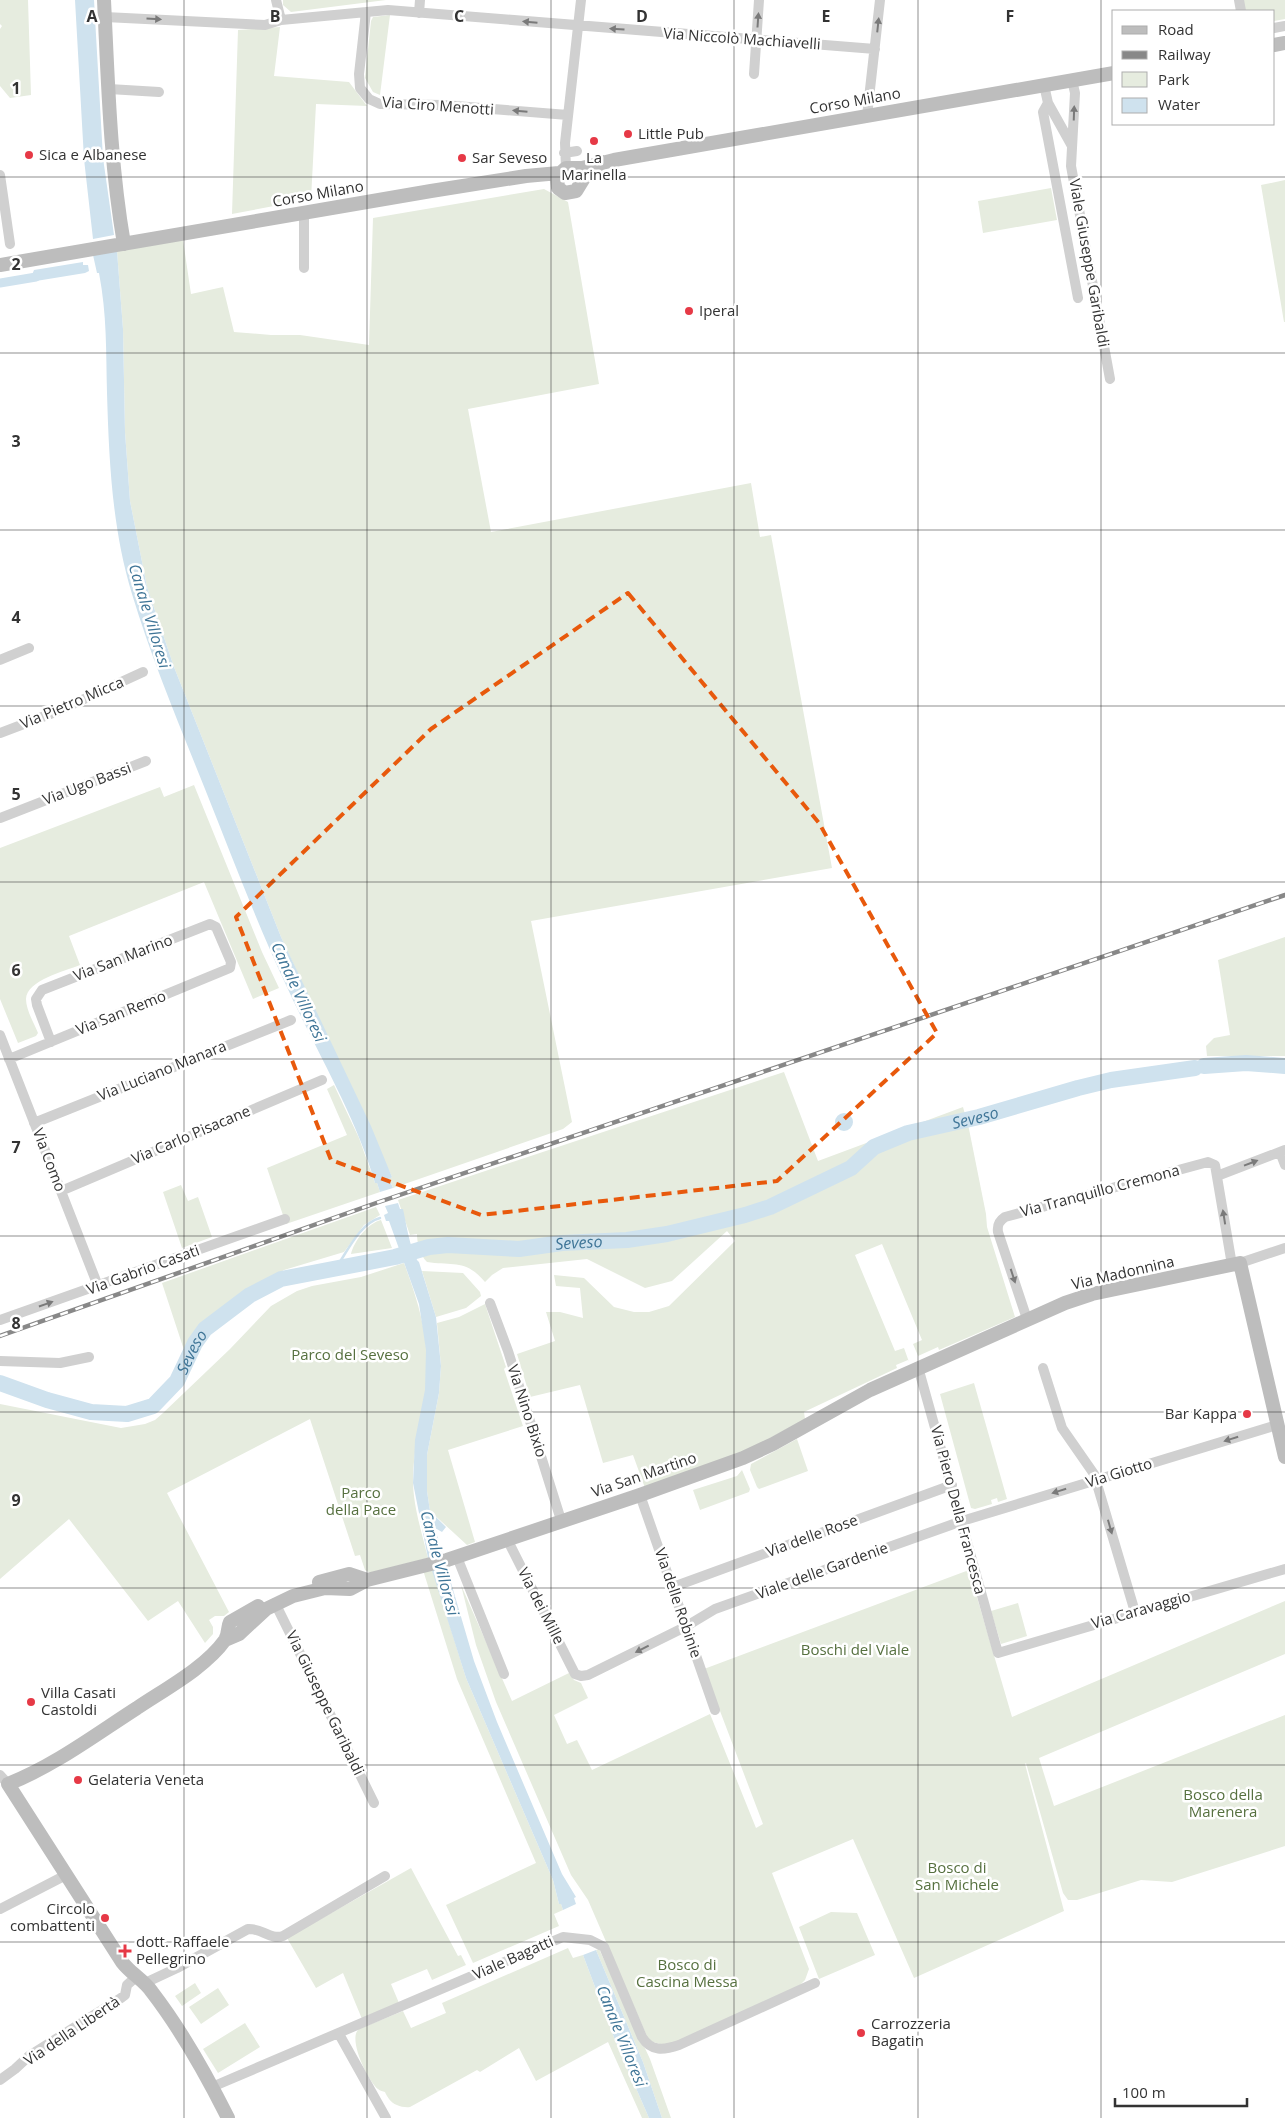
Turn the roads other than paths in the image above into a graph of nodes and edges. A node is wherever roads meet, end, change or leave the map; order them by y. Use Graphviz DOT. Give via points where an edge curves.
graph roads {
  1 [pos="104,0"];
  2 [pos="276,0"];
  3 [pos="420,0"];
  4 [pos="581,0"];
  5 [pos="759,0"];
  6 [pos="880,0"];
  7 [pos="366,12"];
  8 [pos="419,13"];
  9 [pos="105,17"];
  10 [pos="281,20"];
  11 [pos="578,26"];
  12 [pos="756,40"];
  13 [pos="875,49"];
  14 [pos="1112,73"];
  15 [pos="754,74"];
  16 [pos="1072,80"];
  17 [pos="1044,85"];
  18 [pos="109,89"];
  19 [pos="159,92"];
  20 [pos="1048,103"];
  21 [pos="568,115"];
  22 [pos="867,116"];
  23 [pos="1072,147"];
  24 [pos="577,151"];
  25 [pos="564,153"];
  26 [pos="602,162"];
  27 [pos="564,173"];
  28 [pos="0,175"];
  29 [pos="582,181"];
  30 [pos="304,213"];
  31 [pos="10,244"];
  32 [pos="120,244"];
  33 [pos="0,265"];
  34 [pos="304,268"];
  35 [pos="1078,298"];
  36 [pos="1110,379"];
  37 [pos="29,648"];
  38 [pos="0,660"];
  39 [pos="143,672"];
  40 [pos="0,733"];
  41 [pos="146,760"];
  42 [pos="0,818"];
  43 [pos="232,966"];
  44 [pos="290,1020"];
  45 [pos="0,1035"];
  46 [pos="51,1042"];
  47 [pos="6,1058"];
  48 [pos="322,1080"];
  49 [pos="34,1123"];
  50 [pos="1282,1151"];
  51 [pos="1285,1165"];
  52 [pos="1217,1176"];
  53 [pos="61,1190"];
  54 [pos="285,1219"];
  55 [pos="1285,1248"];
  56 [pos="1236,1264"];
  57 [pos="98,1286"];
  58 [pos="490,1303"];
  59 [pos="1028,1319"];
  60 [pos="0,1320"];
  61 [pos="88,1357"];
  62 [pos="0,1360"];
  63 [pos="918,1367"];
  64 [pos="1043,1368"];
  65 [pos="1281,1432"];
  66 [pos="1285,1458"];
  67 [pos="1096,1480"];
  68 [pos="952,1485"];
  69 [pos="640,1495"];
  70 [pos="561,1520"];
  71 [pos="962,1521"];
  72 [pos="507,1539"];
  73 [pos="452,1558"];
  74 [pos="1285,1569"];
  75 [pos="367,1580"];
  76 [pos="673,1587"];
  77 [pos="275,1603"];
  78 [pos="1135,1612"];
  79 [pos="685,1627"];
  80 [pos="225,1640"];
  81 [pos="998,1653"];
  82 [pos="504,1674"];
  83 [pos="575,1674"];
  84 [pos="715,1710"];
  85 [pos="4,1780"];
  86 [pos="374,1803"];
  87 [pos="66,1875"];
  88 [pos="385,1876"];
  89 [pos="0,1909"];
  90 [pos="141,1980"];
  91 [pos="815,1983"];
  92 [pos="339,2034"];
  93 [pos="0,2080"];
  94 [pos="212,2087"];
  95 [pos="228,2118"];
  96 [pos="386,2118"];
  1 -- 9 [label="street"];
  2 -- 10 [label="street"];
  3 -- 8 [label="street"];
  4 -- 11 [label="street"];
  12 -- 5 [label="street, one-way"];
  13 -- 6 [label="street, one-way"];
  7 -- 8 [label="street, Via Niccolò Machiavelli"];
  7 -- 10 [label="street, Via Niccolò Machiavelli"];
  21 -- 7 [label="street, Via Ciro Menotti, one-way" via="380,104 369,99 360,88 359,74"];
  11 -- 8 [label="street, Via Niccolò Machiavelli, one-way"];
  9 -- 10 [label="street, Via Niccolò Machiavelli, one-way" via="265,25"];
  9 -- 18 [label="street"];
  12 -- 11 [label="street, Via Niccolò Machiavelli, one-way"];
  11 -- 21 [label="street"];
  12 -- 13 [label="street, Via Niccolò Machiavelli"];
  12 -- 15 [label="street"];
  13 -- 22 [label="street"];
  14 -- 16 [label="street, Corso Milano"];
  16 -- 17 [label="street, Corso Milano"];
  23 -- 16 [label="street, Viale Giuseppe Garibaldi, one-way" via="1075,93"];
  17 -- 20 [label="street, Viale Giuseppe Garibaldi"];
  17 -- 22 [label="street, Corso Milano"];
  18 -- 19 [label="street"];
  18 -- 32 [label="street"];
  20 -- 23 [label="street, Viale Giuseppe Garibaldi"];
  20 -- 35 [label="street, Viale Giuseppe Garibaldi" via="1043,112"];
  21 -- 25 [label="street"];
  22 -- 26 [label="street, Corso Milano"];
  23 -- 36 [label="street, Viale Giuseppe Garibaldi" via="1072,166"];
  24 -- 25 [label="street"];
  25 -- 27 [label="street"];
  26 -- 27 [label="street, Corso Milano"];
  26 -- 29 [label="street" via="591,169"];
  27 -- 29 [label="street" via="580,173"];
  27 -- 29 [label="street" via="561,191 569,194 579,189"];
  27 -- 30 [label="street, Corso Milano" via="526,176"];
  28 -- 31 [label="street"];
  30 -- 32 [label="street, Corso Milano"];
  30 -- 34 [label="street"];
  32 -- 33 [label="street, Corso Milano"];
  37 -- 38 [label="street"];
  39 -- 40 [label="street, Via Pietro Micca" via="58,711"];
  41 -- 42 [label="street, Via Ugo Bassi"];
  43 -- 46 [label="street, Via San Remo"];
  43 -- 46 [label="street, Via San Marino" via="216,927 210,924 48,987 36,999"];
  44 -- 49 [label="street, Via Luciano Manara"];
  45 -- 47 [label="street, Via Como"];
  46 -- 47 [label="street, Via San Remo"];
  47 -- 49 [label="street, Via Como"];
  48 -- 53 [label="street, Via Carlo Pisacane"];
  49 -- 53 [label="street, Via Como"];
  50 -- 51 [label="street"];
  52 -- 50 [label="street, one-way"];
  56 -- 52 [label="street, one-way"];
  52 -- 59 [label="street, Via Tranquillo Cremona, one-way" via="1213,1163 1208,1162 1005,1216 998,1224 998,1232"];
  53 -- 57 [label="street, Via Como"];
  54 -- 57 [label="street, Via Gabrio Casati"];
  55 -- 56 [label="street, Via Madonnina"];
  56 -- 59 [label="street, Via Madonnina" via="1092,1294"];
  56 -- 65 [label="street"];
  60 -- 57 [label="street, Via Gabrio Casati, one-way"];
  58 -- 70 [label="street, Via Nino Bixio" via="511,1359"];
  59 -- 63 [label="street, Via Madonnina"];
  61 -- 62 [label="street" via="60,1363"];
  63 -- 68 [label="street, Via Piero Della Francesca"];
  63 -- 69 [label="street, Via San Martino" via="831,1410 758,1452"];
  64 -- 67 [label="street" via="1062,1428 1092,1469"];
  65 -- 66 [label="street"];
  65 -- 67 [label="street, Via Giotto, one-way"];
  67 -- 71 [label="street, Via Giotto, one-way"];
  67 -- 78 [label="street, one-way"];
  68 -- 71 [label="street, Via Piero Della Francesca"];
  68 -- 76 [label="street, Via delle Rose"];
  69 -- 70 [label="street, Via San Martino"];
  69 -- 76 [label="street, Via delle Robinie"];
  70 -- 72 [label="street, Via San Martino"];
  71 -- 79 [label="street, Viale delle Gardenie" via="715,1608"];
  71 -- 81 [label="street, Via Piero Della Francesca"];
  72 -- 73 [label="street, Via San Martino"];
  72 -- 83 [label="street, Via dei Mille"];
  73 -- 75 [label="street, Via San Martino"];
  73 -- 82 [label="street"];
  74 -- 78 [label="street, Via Caravaggio"];
  75 -- 77 [label="street, Via San Martino" via="353,1588 316,1590"];
  75 -- 80 [label="street, Via San Martino" via="346,1574 282,1593 230,1622"];
  76 -- 79 [label="street, Via delle Robinie"];
  77 -- 80 [label="street, Via San Martino" via="257,1615 239,1634"];
  77 -- 86 [label="street, Via Giuseppe Garibaldi"];
  78 -- 81 [label="street, Via Caravaggio"];
  79 -- 83 [label="street, Viale delle Gardenie, one-way" via="588,1675"];
  79 -- 84 [label="street, Via delle Robinie"];
  80 -- 85 [label="street, Via San Martino" via="206,1660 170,1686 68,1753 28,1777"];
  85 -- 87 [label="street"];
  87 -- 89 [label="street"];
  87 -- 90 [label="street" via="122,1962"];
  88 -- 90 [label="street" via="283,1936 274,1938 259,1930 248,1930 177,1968"];
  90 -- 93 [label="street, Via della Libertà" via="127,1984 125,1995 29,2056"];
  90 -- 94 [label="street" via="182,2034"];
  91 -- 92 [label="street, Viale Bagatti" via="679,2045 656,2049 642,2037 604,1947 590,1940 564,1937"];
  92 -- 94 [label="street, Viale Bagatti"];
  92 -- 96 [label="street"];
  94 -- 95 [label="street"];
}
